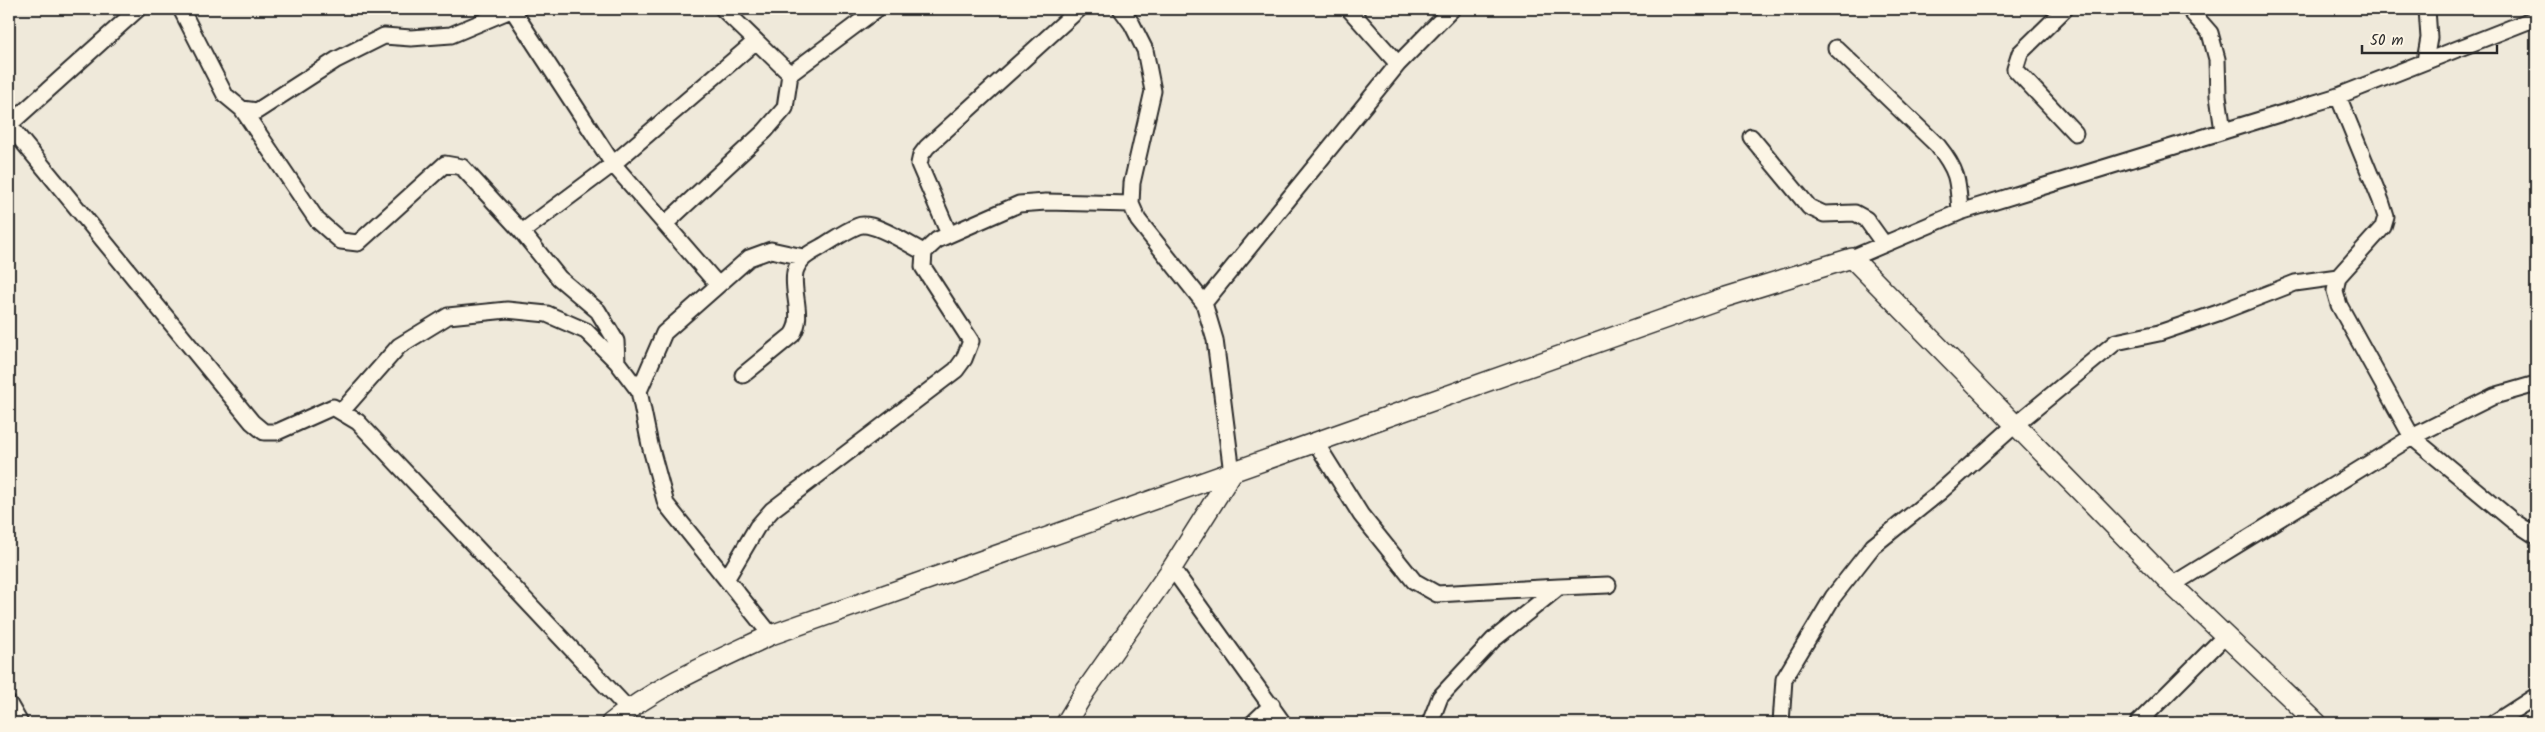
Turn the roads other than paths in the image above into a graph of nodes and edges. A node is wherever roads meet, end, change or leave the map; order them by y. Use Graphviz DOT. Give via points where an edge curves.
graph roads {
  1 [pos="138,9"];
  2 [pos="181,9"];
  3 [pos="512,9"];
  4 [pos="723,9"];
  5 [pos="877,9"];
  6 [pos="1079,9"];
  7 [pos="1121,9"];
  8 [pos="1349,9"];
  9 [pos="1452,9"];
  10 [pos="2065,9"];
  11 [pos="2189,9"];
  12 [pos="2427,9"];
  13 [pos="2536,18"];
  14 [pos="756,41"];
  15 [pos="1836,48"];
  16 [pos="2425,61"];
  17 [pos="1398,64"];
  18 [pos="790,74"];
  19 [pos="2338,96"];
  20 [pos="242,109"];
  21 [pos="9,125"];
  22 [pos="2223,131"];
  23 [pos="2075,133"];
  24 [pos="1751,137"];
  25 [pos="613,164"];
  26 [pos="1131,204"];
  27 [pos="1960,212"];
  28 [pos="665,224"];
  29 [pos="522,232"];
  30 [pos="949,234"];
  31 [pos="1884,244"];
  32 [pos="924,252"];
  33 [pos="803,257"];
  34 [pos="1852,258"];
  35 [pos="2338,277"];
  36 [pos="718,285"];
  37 [pos="1204,303"];
  38 [pos="617,362"];
  39 [pos="743,374"];
  40 [pos="2536,384"];
  41 [pos="639,391"];
  42 [pos="342,411"];
  43 [pos="2015,425"];
  44 [pos="2412,437"];
  45 [pos="1316,443"];
  46 [pos="1232,473"];
  47 [pos="2536,536"];
  48 [pos="1172,568"];
  49 [pos="726,578"];
  50 [pos="2172,585"];
  51 [pos="1608,586"];
  52 [pos="1559,587"];
  53 [pos="771,635"];
  54 [pos="2225,636"];
  55 [pos="2536,696"];
  56 [pos="9,704"];
  57 [pos="1272,705"];
  58 [pos="628,709"];
  59 [pos="19,723"];
  60 [pos="611,723"];
  61 [pos="1066,723"];
  62 [pos="1253,723"];
  63 [pos="1283,723"];
  64 [pos="1430,723"];
  65 [pos="1781,723"];
  66 [pos="2138,723"];
  67 [pos="2318,723"];
  68 [pos="2494,723"];
  1 -- 21 [label="street"];
  2 -- 20 [label="street" via="225,95"];
  3 -- 20 [label="street" via="451,35 384,36 336,60 257,111"];
  3 -- 25 [label="street"];
  4 -- 14 [label="street"];
  5 -- 18 [label="street"];
  6 -- 30 [label="street" via="921,155 920,164"];
  7 -- 26 [label="street" via="1145,50 1153,91 1132,183"];
  8 -- 17 [label="street"];
  9 -- 17 [label="street"];
  10 -- 23 [label="street" via="2020,53 2015,69"];
  11 -- 22 [label="street" via="2210,33 2218,59 2218,96"];
  12 -- 16 [label="street" via="2429,38"];
  13 -- 16 [label="street"];
  14 -- 18 [label="street"];
  14 -- 25 [label="street"];
  15 -- 27 [label="street" via="1938,146 1952,164 1958,180"];
  16 -- 19 [label="street"];
  17 -- 37 [label="street"];
  18 -- 28 [label="street" via="785,108 766,130"];
  19 -- 22 [label="street"];
  19 -- 35 [label="street" via="2386,217 2383,227"];
  20 -- 29 [label="street" via="316,220 341,241 358,242 445,164 462,167"];
  21 -- 42 [label="street" via="252,422 264,432 277,432 333,407"];
  22 -- 27 [label="street"];
  24 -- 31 [label="street" via="1809,207 1824,214 1855,214 1866,219"];
  25 -- 28 [label="street"];
  25 -- 29 [label="street"];
  26 -- 30 [label="street" via="1019,204"];
  26 -- 37 [label="street" via="1138,220"];
  27 -- 31 [label="street"];
  28 -- 36 [label="street"];
  29 -- 38 [label="street" via="559,278 598,311 616,341"];
  30 -- 32 [label="street"];
  31 -- 34 [label="street"];
  32 -- 33 [label="street" via="877,227 860,225"];
  32 -- 49 [label="street" via="923,267 971,341 964,360 956,370 772,510 757,527"];
  33 -- 36 [label="street" via="770,250 749,258"];
  33 -- 39 [label="street" via="796,270 794,284 797,329"];
  34 -- 43 [label="street"];
  34 -- 45 [label="street" via="1726,298"];
  35 -- 43 [label="street" via="2295,283 2159,333 2116,342"];
  35 -- 44 [label="street" via="2335,291 2339,305"];
  36 -- 41 [label="street" via="664,334"];
  37 -- 46 [label="street" via="1215,340"];
  38 -- 41 [label="street"];
  38 -- 42 [label="street" via="586,331 547,314 507,310 448,316 399,346"];
  40 -- 44 [label="street" via="2494,396"];
  41 -- 49 [label="street" via="666,504"];
  42 -- 58 [label="street" via="358,422"];
  43 -- 50 [label="street"];
  43 -- 65 [label="street" via="1940,492 1872,546 1833,597 1784,680"];
  44 -- 47 [label="street" via="2513,521"];
  44 -- 50 [label="street"];
  45 -- 46 [label="street"];
  45 -- 52 [label="street" via="1362,516 1414,581 1437,594"];
  46 -- 48 [label="street"];
  46 -- 53 [label="street"];
  48 -- 57 [label="street"];
  48 -- 61 [label="street"];
  49 -- 53 [label="street"];
  50 -- 54 [label="street"];
  51 -- 52 [label="street"];
  52 -- 64 [label="street" via="1493,640 1440,697"];
  53 -- 58 [label="street" via="696,670"];
  54 -- 66 [label="street"];
  54 -- 67 [label="street"];
  55 -- 68 [label="street"];
  56 -- 59 [label="street"];
  57 -- 62 [label="street"];
  57 -- 63 [label="street"];
  58 -- 60 [label="street"];
}
